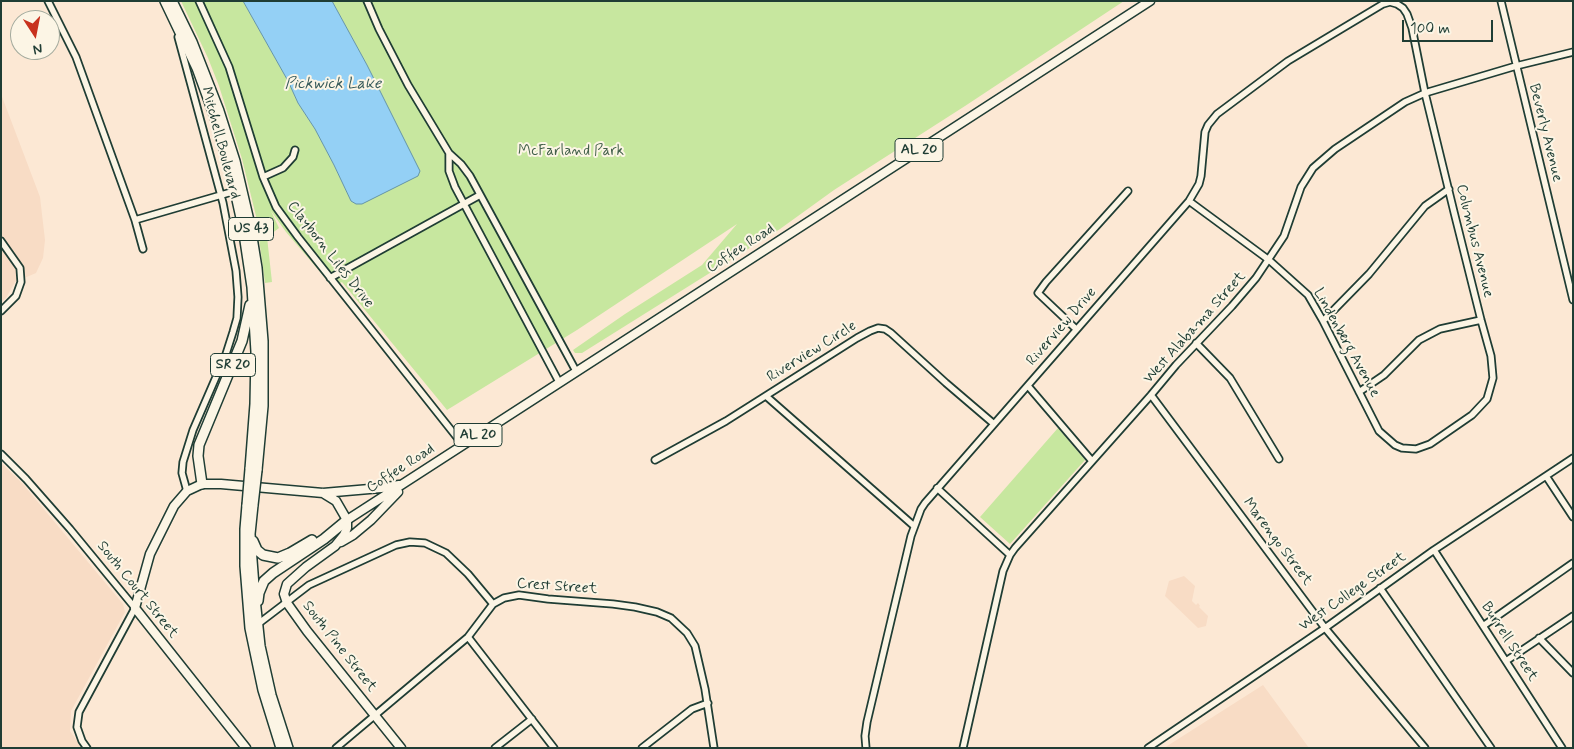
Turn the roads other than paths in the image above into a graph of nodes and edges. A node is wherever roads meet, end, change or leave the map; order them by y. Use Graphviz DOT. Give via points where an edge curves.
graph roads {
  1 [pos="48,1"];
  2 [pos="165,1"];
  3 [pos="172,1"];
  4 [pos="200,1"];
  5 [pos="367,1"];
  6 [pos="1150,1"];
  7 [pos="1501,1"];
  8 [pos="1386,3"];
  9 [pos="170,11"];
  10 [pos="1573,52"];
  11 [pos="1516,66"];
  12 [pos="1425,93"];
  13 [pos="295,150"];
  14 [pos="448,153"];
  15 [pos="264,178"];
  16 [pos="1449,189"];
  17 [pos="235,191"];
  18 [pos="1128,191"];
  19 [pos="221,194"];
  20 [pos="480,195"];
  21 [pos="1189,201"];
  22 [pos="463,204"];
  23 [pos="135,220"];
  24 [pos="1,241"];
  25 [pos="143,249"];
  26 [pos="1269,260"];
  27 [pos="249,269"];
  28 [pos="236,270"];
  29 [pos="330,278"];
  30 [pos="252,287"];
  31 [pos="1573,300"];
  32 [pos="1,311"];
  33 [pos="1481,320"];
  34 [pos="1323,321"];
  35 [pos="1076,329"];
  36 [pos="1196,343"];
  37 [pos="576,371"];
  38 [pos="559,382"];
  39 [pos="1028,386"];
  40 [pos="1359,392"];
  41 [pos="1152,395"];
  42 [pos="766,396"];
  43 [pos="994,424"];
  44 [pos="463,445"];
  45 [pos="1402,448"];
  46 [pos="1,454"];
  47 [pos="1573,458"];
  48 [pos="1279,459"];
  49 [pos="655,460"];
  50 [pos="1092,461"];
  51 [pos="254,470"];
  52 [pos="1546,476"];
  53 [pos="406,483"];
  54 [pos="202,484"];
  55 [pos="937,488"];
  56 [pos="187,491"];
  57 [pos="322,493"];
  58 [pos="250,505"];
  59 [pos="1573,517"];
  60 [pos="347,520"];
  61 [pos="914,526"];
  62 [pos="250,534"];
  63 [pos="335,546"];
  64 [pos="1434,550"];
  65 [pos="1010,555"];
  66 [pos="1573,563"];
  67 [pos="1380,588"];
  68 [pos="287,603"];
  69 [pos="493,604"];
  70 [pos="135,608"];
  71 [pos="256,613"];
  72 [pos="1573,616"];
  73 [pos="258,624"];
  74 [pos="1483,626"];
  75 [pos="1325,628"];
  76 [pos="468,637"];
  77 [pos="1539,638"];
  78 [pos="1506,661"];
  79 [pos="1573,673"];
  80 [pos="708,703"];
  81 [pos="375,715"];
  82 [pos="532,719"];
  83 [pos="87,748"];
  84 [pos="246,748"];
  85 [pos="280,748"];
  86 [pos="288,748"];
  87 [pos="336,748"];
  88 [pos="401,748"];
  89 [pos="495,748"];
  90 [pos="554,748"];
  91 [pos="642,748"];
  92 [pos="714,748"];
  93 [pos="866,748"];
  94 [pos="963,748"];
  95 [pos="1148,748"];
  96 [pos="1425,748"];
  97 [pos="1492,748"];
  98 [pos="1562,748"];
  1 -- 23 [label="street" via="76,57"];
  2 -- 9 [label="highway, US 43"];
  3 -- 51 [label="highway, US 43" via="220,111 250,225 263,341 263,406"];
  4 -- 15 [label="street, Clayborn Liles Drive" via="229,67"];
  5 -- 14 [label="street" via="408,85"];
  6 -- 37 [label="main road, Coffee Road / AL 20"];
  7 -- 11 [label="street, Beverly Avenue"];
  8 -- 12 [label="street, Columbus Avenue" via="1397,4 1407,14"];
  8 -- 21 [label="street, Riverview Drive" via="1288,61 1217,114 1205,132 1201,176"];
  9 -- 17 [label="highway, US 43" via="197,68"];
  9 -- 19 [label="street, Mitchell Boulevard"];
  10 -- 11 [label="street, West Alabama Street"];
  11 -- 12 [label="street, West Alabama Street"];
  11 -- 31 [label="street, Beverly Avenue"];
  12 -- 16 [label="street, Columbus Avenue"];
  12 -- 26 [label="street, West Alabama Street" via="1343,144 1313,168 1301,187 1284,236"];
  13 -- 15 [label="street" via="284,168"];
  14 -- 20 [label="street" via="461,164"];
  14 -- 22 [label="street" via="449,171"];
  15 -- 29 [label="street, Clayborn Liles Drive" via="280,213"];
  16 -- 33 [label="street, Columbus Avenue"];
  16 -- 34 [label="street" via="1426,206 1369,274"];
  17 -- 19 [label="street"];
  17 -- 27 [label="highway, US 43"];
  18 -- 35 [label="street" via="1038,293"];
  19 -- 23 [label="street"];
  19 -- 28 [label="street, Mitchell Boulevard"];
  20 -- 22 [label="street"];
  20 -- 37 [label="street"];
  21 -- 26 [label="street, Lindenberg Avenue"];
  21 -- 35 [label="street, Riverview Drive"];
  22 -- 29 [label="street"];
  22 -- 38 [label="street"];
  23 -- 25 [label="street"];
  24 -- 32 [label="street" via="20,268 21,282 16,296"];
  26 -- 34 [label="street, Lindenberg Avenue" via="1303,289"];
  26 -- 36 [label="street, West Alabama Street"];
  27 -- 28 [label="street"];
  27 -- 30 [label="highway, US 43"];
  28 -- 56 [label="street, Mitchell Boulevard" via="237,318 226,354 188,444 182,473"];
  29 -- 44 [label="street, Clayborn Liles Drive"];
  30 -- 51 [label="highway, US 43" via="256,374"];
  30 -- 54 [label="highway, SR 20" via="242,341 199,445"];
  33 -- 40 [label="street" via="1440,329 1418,340 1384,375"];
  33 -- 45 [label="street, Columbus Avenue" via="1494,371 1487,398 1472,415 1430,444 1416,449"];
  34 -- 40 [label="street, Lindenberg Avenue"];
  35 -- 39 [label="street, Riverview Drive"];
  36 -- 41 [label="street, West Alabama Street"];
  36 -- 48 [label="street" via="1230,378"];
  37 -- 38 [label="main road, Coffee Road / AL 20"];
  38 -- 44 [label="main road, Coffee Road / AL 20"];
  39 -- 43 [label="street, Riverview Drive"];
  39 -- 50 [label="street"];
  40 -- 45 [label="street, Lindenberg Avenue" via="1379,431"];
  41 -- 50 [label="street, West Alabama Street"];
  41 -- 75 [label="street, Marengo Street"];
  42 -- 43 [label="street, Riverview Circle" via="878,328 891,333"];
  42 -- 49 [label="street, Riverview Circle"];
  42 -- 61 [label="street"];
  43 -- 55 [label="street, Riverview Drive"];
  44 -- 53 [label="main road, Coffee Road / AL 20"];
  46 -- 70 [label="street, South Court Street" via="70,529"];
  47 -- 52 [label="street, West College Street"];
  50 -- 65 [label="street, West Alabama Street"];
  51 -- 58 [label="highway, US 43, bridge"];
  52 -- 59 [label="street"];
  52 -- 64 [label="street, West College Street"];
  53 -- 57 [label="main road"];
  53 -- 60 [label="main road, Coffee Road / AL 20"];
  53 -- 63 [label="main road" via="370,520"];
  54 -- 56 [label="main road"];
  54 -- 57 [label="main road"];
  55 -- 61 [label="street, Riverview Drive" via="921,509"];
  55 -- 65 [label="street"];
  56 -- 70 [label="main road" via="174,506 150,554"];
  57 -- 60 [label="main road" via="336,501"];
  58 -- 62 [label="highway, US 43"];
  58 -- 85 [label="highway, US 43" via="245,529 245,566 251,634"];
  60 -- 62 [label="highway" via="278,558 263,555 257,550"];
  60 -- 63 [label="main road, South Pine Street" via="344,535"];
  60 -- 71 [label="highway" via="264,581"];
  61 -- 93 [label="street, Riverview Drive" via="867,722"];
  62 -- 71 [label="highway, US 43"];
  63 -- 68 [label="main road, South Pine Street" via="287,584 284,594"];
  64 -- 67 [label="street, West College Street"];
  64 -- 74 [label="street, Burrell Street"];
  65 -- 94 [label="street, West Alabama Street" via="1003,571"];
  66 -- 74 [label="street"];
  67 -- 75 [label="street, West College Street"];
  67 -- 97 [label="street"];
  68 -- 69 [label="street" via="315,582 396,545 410,542 425,543 446,553"];
  68 -- 73 [label="street"];
  68 -- 81 [label="main road, South Pine Street"];
  69 -- 76 [label="street"];
  69 -- 80 [label="street, Crest Street" via="511,595 526,595 621,604 664,615 682,628 695,646"];
  70 -- 83 [label="street" via="82,704 77,727"];
  70 -- 84 [label="main road, South Court Street"];
  71 -- 73 [label="highway, US 43"];
  72 -- 77 [label="street"];
  73 -- 86 [label="highway, US 43" via="265,671"];
  74 -- 78 [label="street, Burrell Street"];
  75 -- 95 [label="street, West College Street"];
  75 -- 96 [label="street, Marengo Street"];
  76 -- 81 [label="street"];
  76 -- 82 [label="street"];
  77 -- 78 [label="street"];
  77 -- 79 [label="street"];
  78 -- 98 [label="street, Burrell Street"];
  80 -- 91 [label="street" via="692,709"];
  80 -- 92 [label="street, Crest Street"];
  81 -- 87 [label="street"];
  81 -- 88 [label="main road, South Pine Street"];
  82 -- 89 [label="street"];
  82 -- 90 [label="street"];
}
